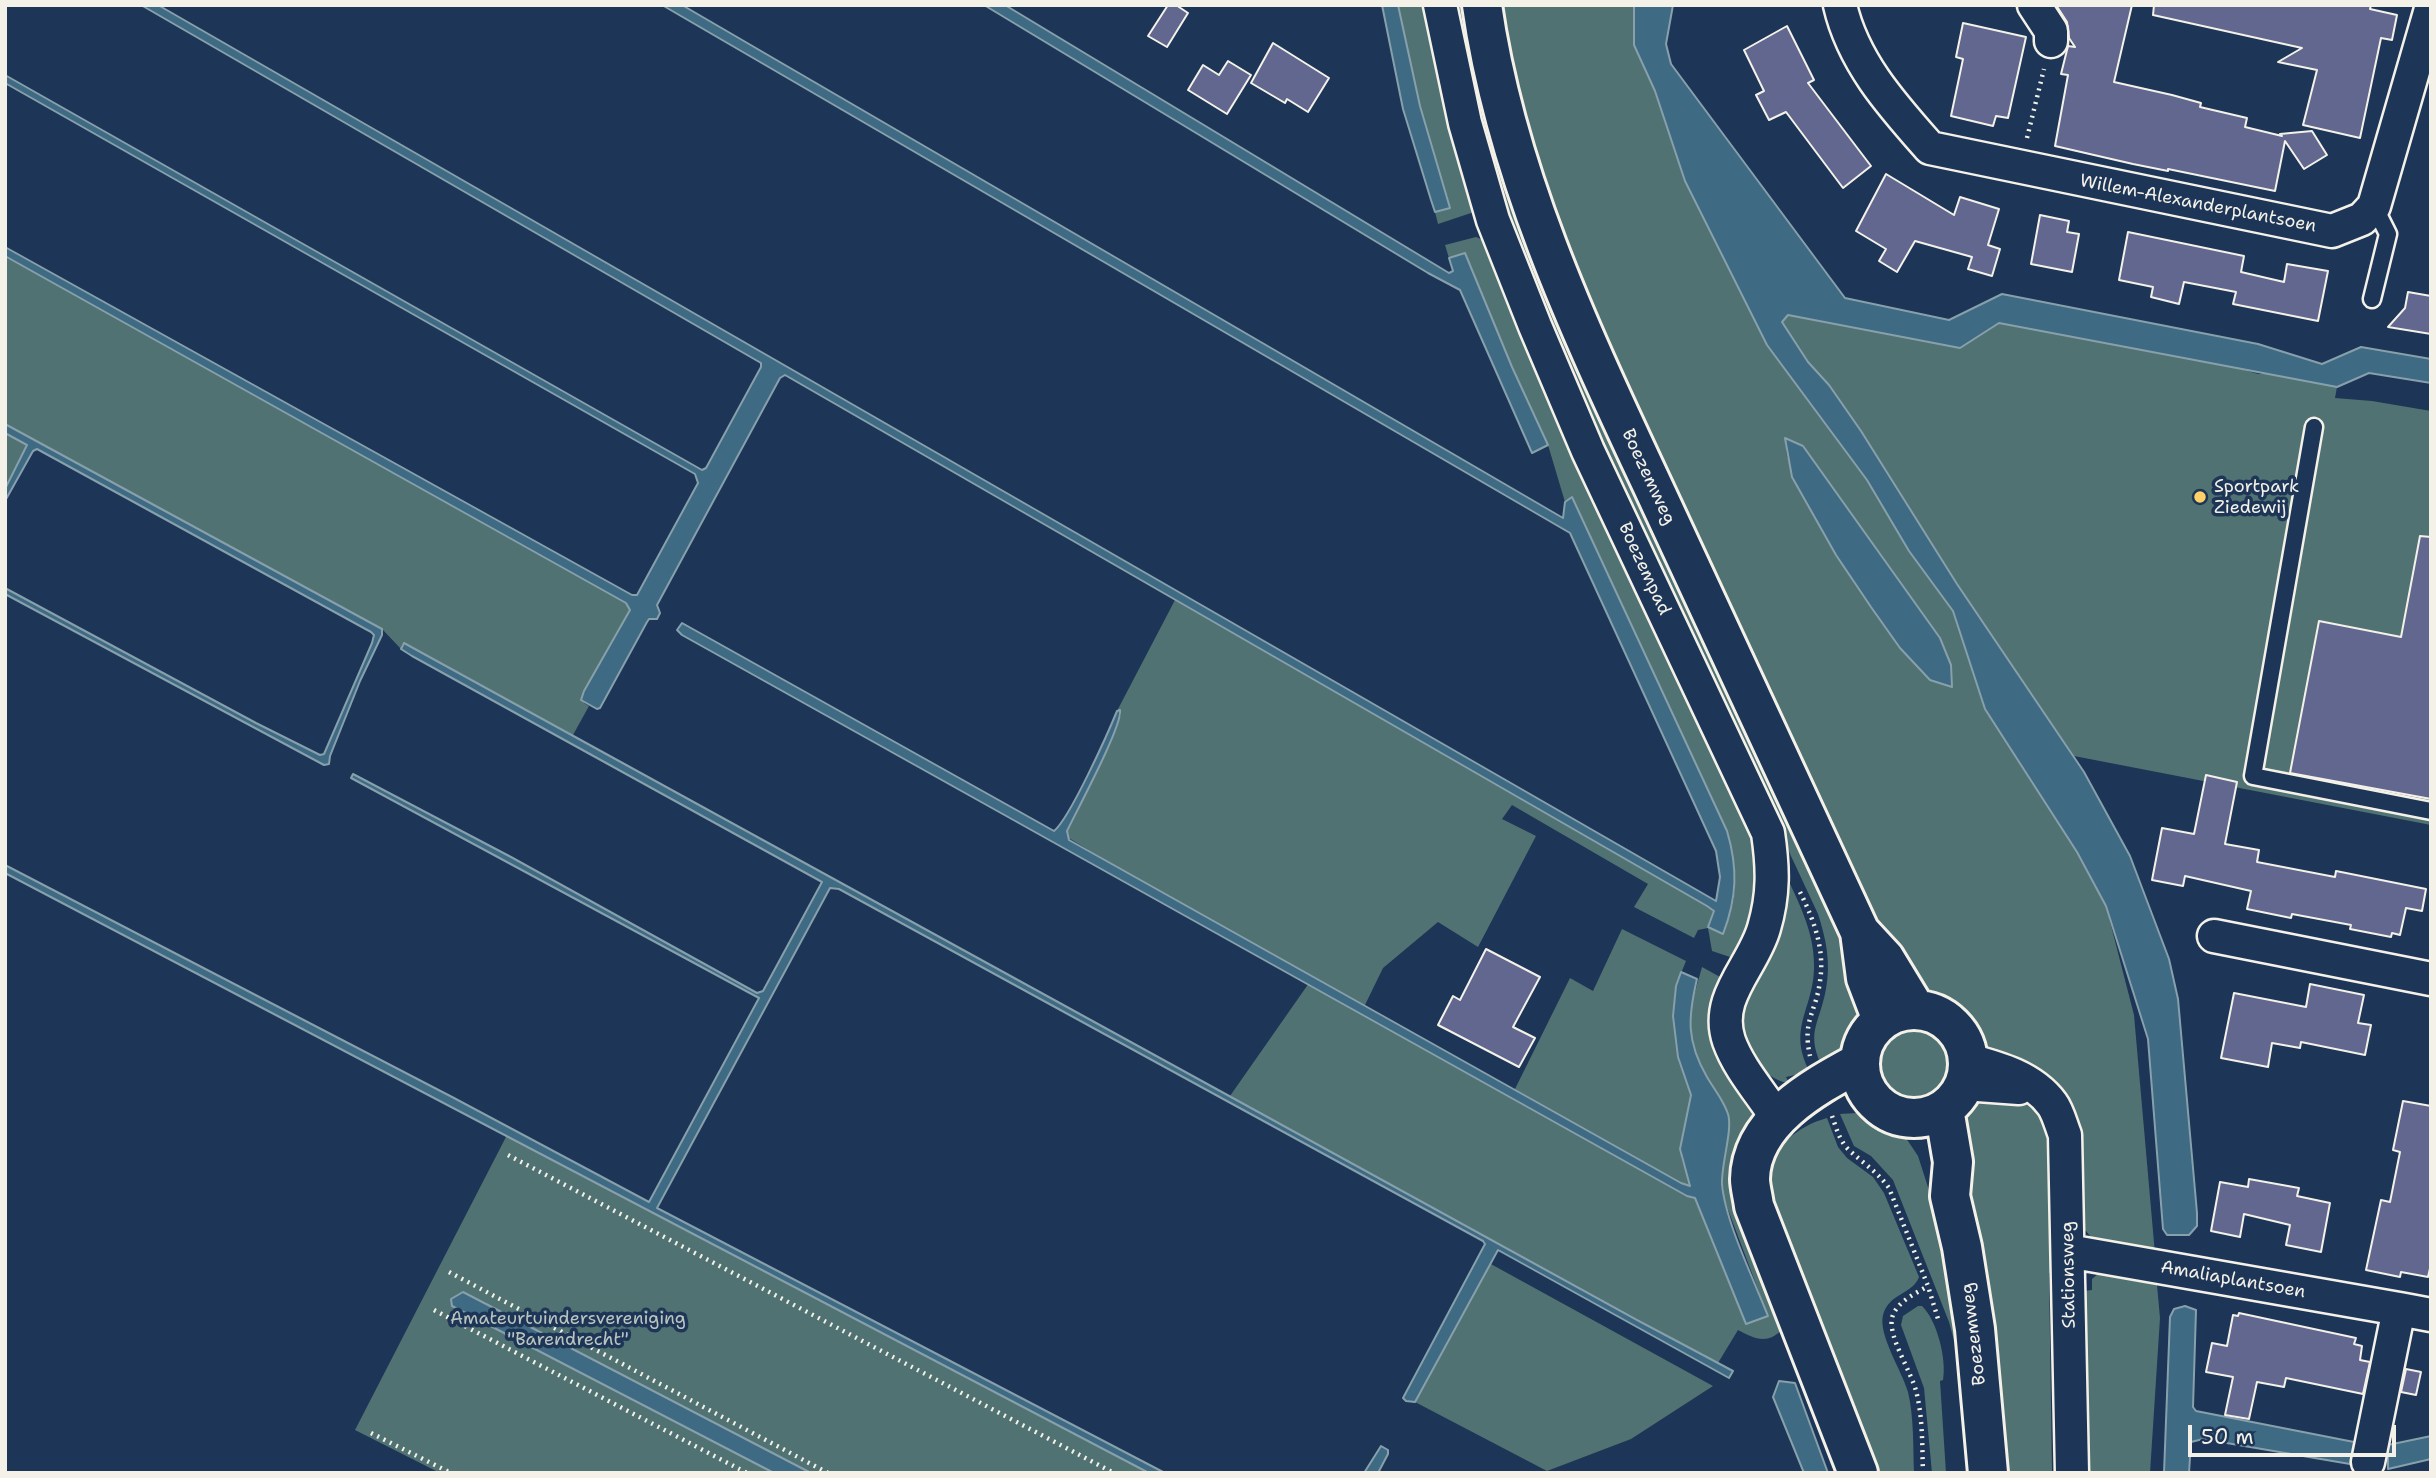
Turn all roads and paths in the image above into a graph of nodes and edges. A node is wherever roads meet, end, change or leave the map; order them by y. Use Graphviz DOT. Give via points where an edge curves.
graph roads {
  1 [pos="1440,5"];
  2 [pos="1482,5"];
  3 [pos="1840,5"];
  4 [pos="2034,5"];
  5 [pos="2431,9"];
  6 [pos="2051,41"];
  7 [pos="2020,168"];
  8 [pos="2374,206"];
  9 [pos="2372,299"];
  10 [pos="2314,426"];
  11 [pos="2431,811"];
  12 [pos="2214,936"];
  13 [pos="2431,979"];
  14 [pos="1899,1015"];
  15 [pos="1865,1079"];
  16 [pos="1947,1093"];
  17 [pos="1777,1118"];
  18 [pos="508,1155"];
  19 [pos="2068,1251"];
  20 [pos="449,1272"];
  21 [pos="1928,1286"];
  22 [pos="2399,1309"];
  23 [pos="434,1310"];
  24 [pos="2431,1315"];
  25 [pos="371,1433"];
  26 [pos="2368,1462"];
  27 [pos="451,1473"];
  28 [pos="747,1473"];
  29 [pos="828,1473"];
  30 [pos="1114,1473"];
  31 [pos="1858,1473"];
  32 [pos="1923,1473"];
  33 [pos="1988,1473"];
  34 [pos="2072,1473"];
  1 -- 17 [label="street, Boezempad" via="1465,122 1493,219 1530,314 1588,451 1768,833 1773,870 1770,903 1763,932 1726,1005 1726,1025 1736,1055"];
  2 -- 14 [label="main road, Boezemweg" via="1507,125 1583,335 1860,932 1885,959"];
  3 -- 7 [label="street, Willem-Alexanderplantsoen" via="1857,54 1892,105 1930,148"];
  4 -- 6 [label="street" via="2051,31"];
  5 -- 8 [label="street"];
  6 -- 7 [label="path"];
  7 -- 8 [label="street, Willem-Alexanderplantsoen" via="2332,231 2362,219"];
  8 -- 9 [label="lane" via="2388,234"];
  10 -- 11 [label="lane" via="2253,776"];
  12 -- 13 [label="street"];
  14 -- 15 [label="main road" via="1871,1031 1863,1046"];
  14 -- 16 [label="main road" via="1938,1016 1957,1031 1965,1045"];
  15 -- 16 [label="main road" via="1888,1112"];
  15 -- 17 [label="main road"];
  16 -- 19 [label="street, Stationsweg" via="2034,1088 2052,1104 2065,1135"];
  16 -- 33 [label="main road, Boezemweg" via="1954,1163 1950,1196 1975,1329"];
  17 -- 31 [label="main road" via="1754,1161 1750,1178 1754,1206"];
  18 -- 30 [label="path"];
  19 -- 22 [label="street, Amaliaplantsoen"];
  19 -- 34 [label="street, Stationsweg"];
  20 -- 29 [label="path"];
  21 -- 32 [label="path" via="1900,1303 1891,1327 1916,1390"];
  22 -- 24 [label="street, Amaliaplantsoen"];
  22 -- 26 [label="street"];
  23 -- 28 [label="path"];
  25 -- 27 [label="path"];
}
